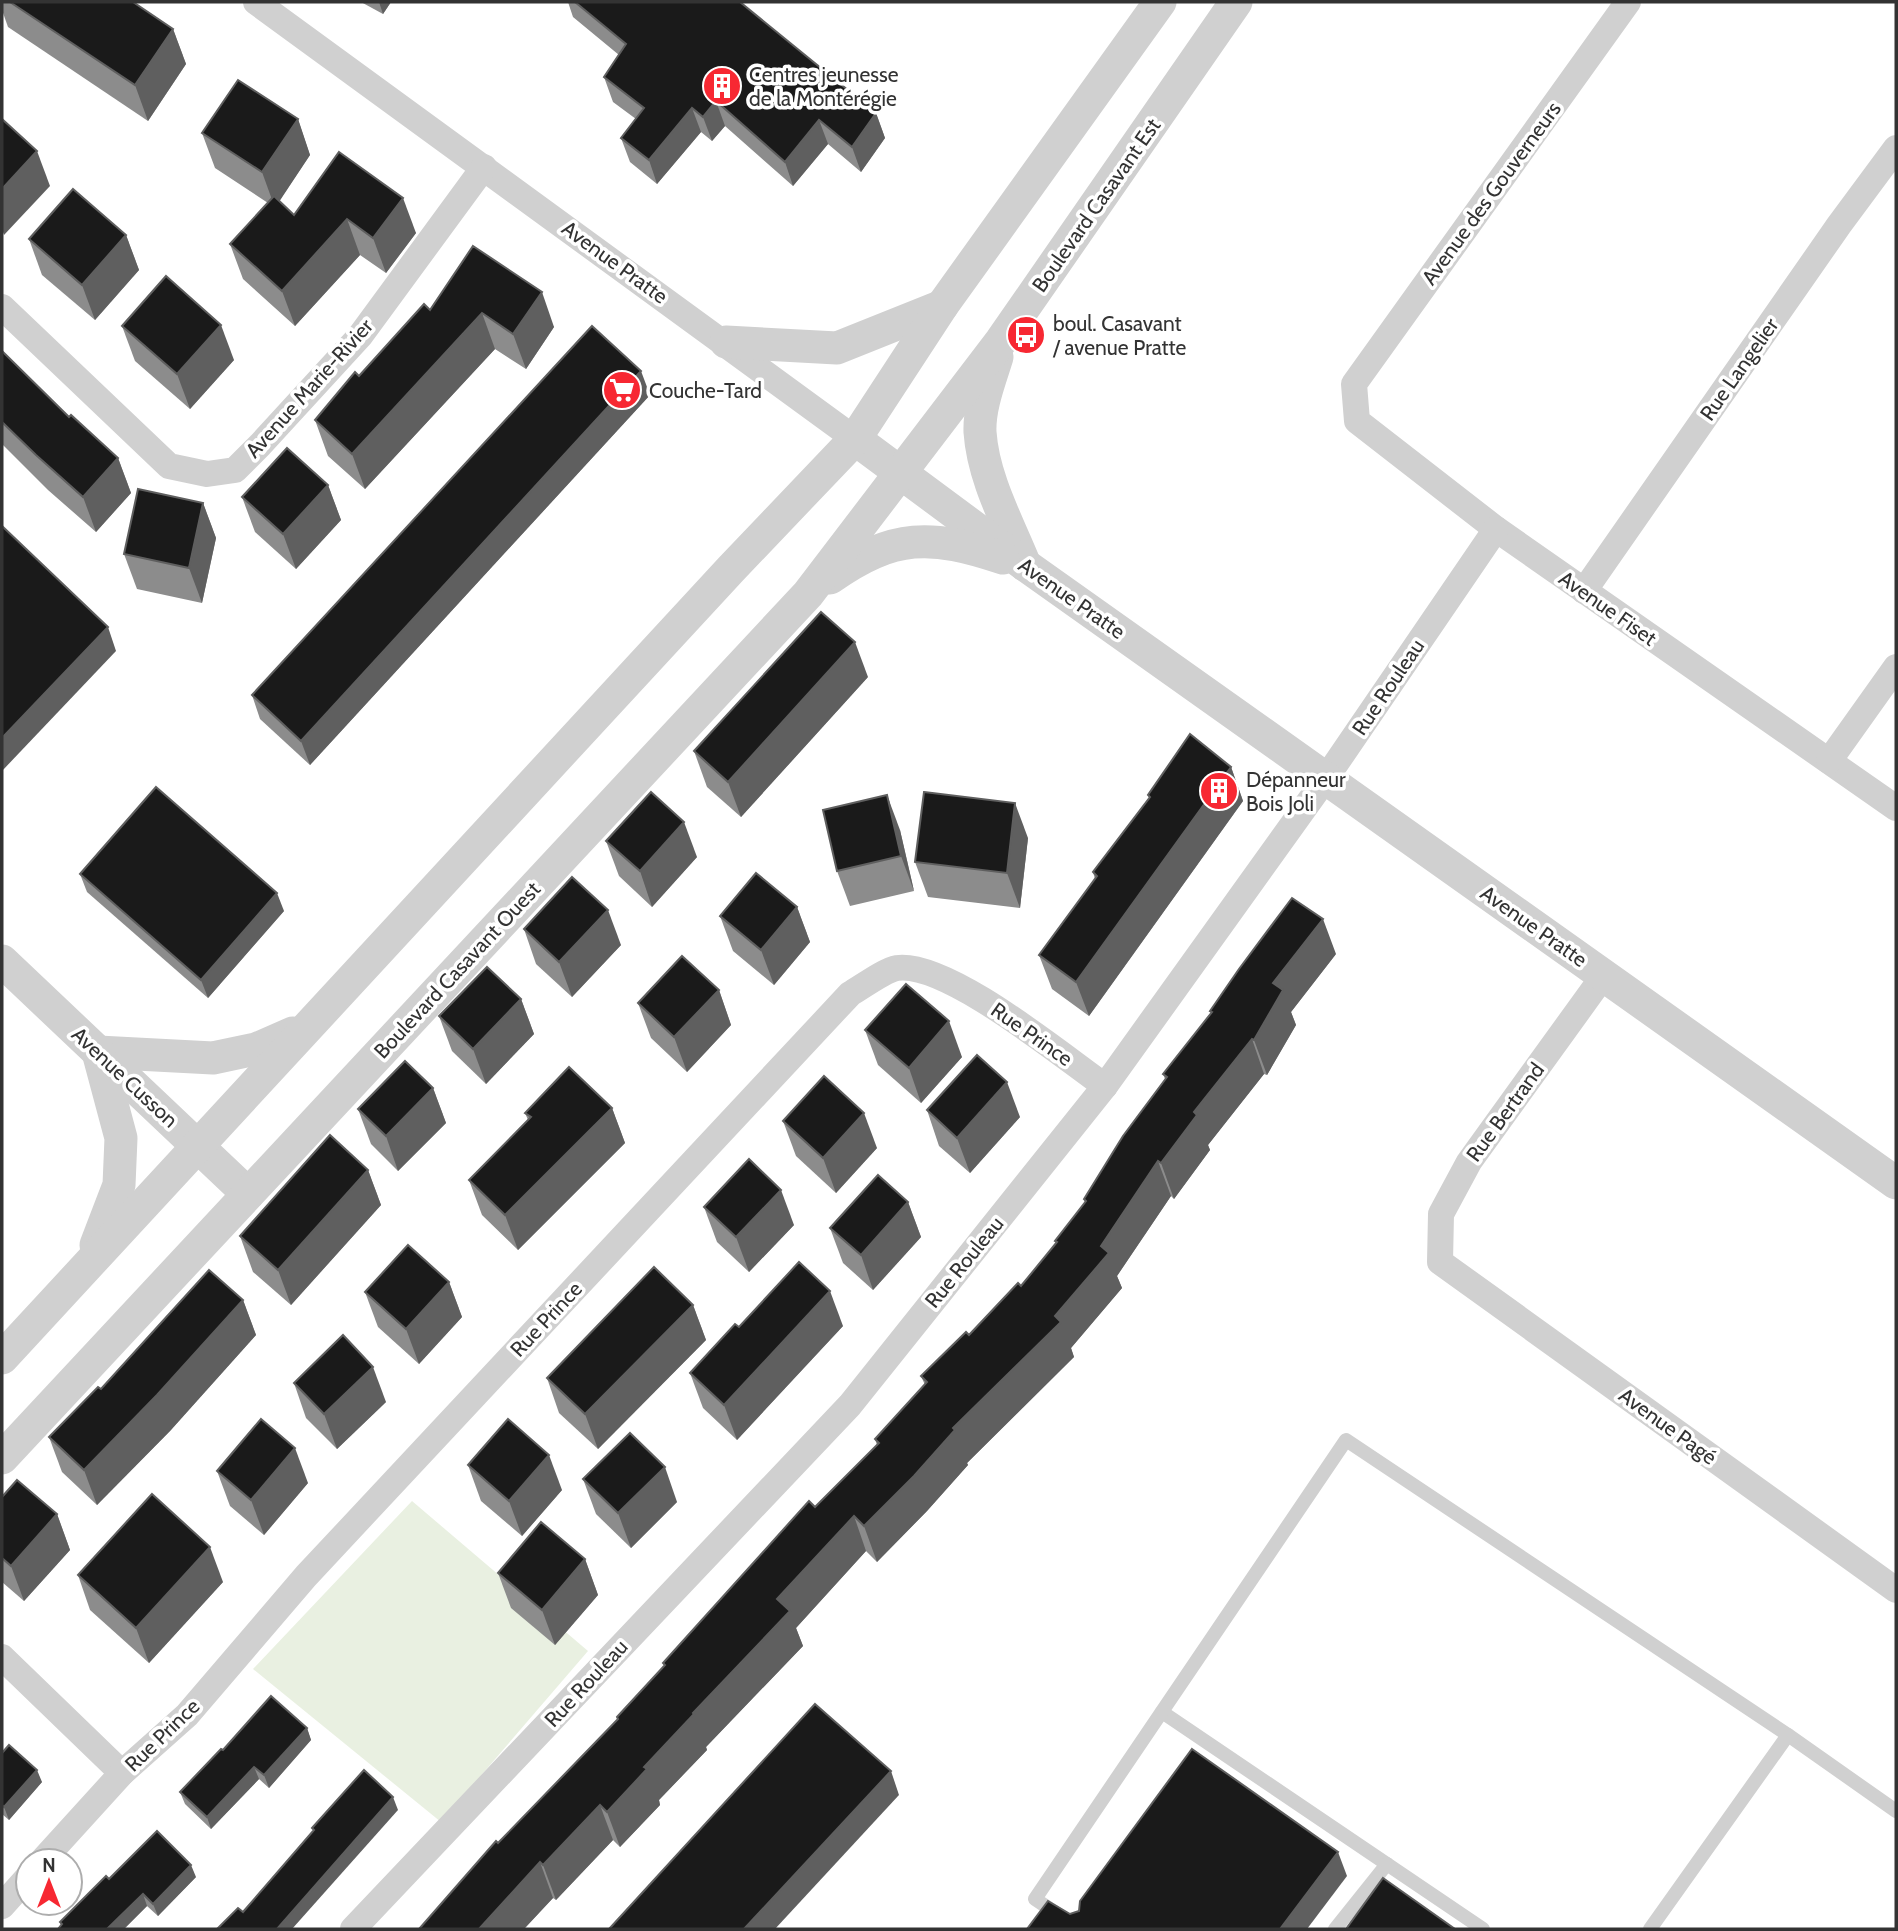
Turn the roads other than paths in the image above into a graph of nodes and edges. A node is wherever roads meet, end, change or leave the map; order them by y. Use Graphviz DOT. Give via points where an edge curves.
graph roads {
  1 [pos="256,2"];
  2 [pos="1160,2"];
  3 [pos="1237,2"];
  4 [pos="1628,2"];
  5 [pos="1896,148"];
  6 [pos="484,167"];
  7 [pos="942,306"];
  8 [pos="2,307"];
  9 [pos="1001,341"];
  10 [pos="726,342"];
  11 [pos="1354,384"];
  12 [pos="855,439"];
  13 [pos="902,473"];
  14 [pos="1496,529"];
  15 [pos="1025,565"];
  16 [pos="1584,591"];
  17 [pos="808,594"];
  18 [pos="1896,667"];
  19 [pos="1829,761"];
  20 [pos="1326,778"];
  21 [pos="1896,808"];
  22 [pos="2,961"];
  23 [pos="1604,975"];
  24 [pos="305,1028"];
  25 [pos="98,1052"];
  26 [pos="1105,1086"];
  27 [pos="198,1145"];
  28 [pos="1896,1183"];
  29 [pos="248,1194"];
  30 [pos="90,1261"];
  31 [pos="1440,1262"];
  32 [pos="2,1358"];
  33 [pos="2,1458"];
  34 [pos="1896,1590"];
  35 [pos="2,1657"];
  36 [pos="1162,1712"];
  37 [pos="1788,1735"];
  38 [pos="122,1773"];
  39 [pos="1896,1811"];
  40 [pos="56,1847"];
  41 [pos="1387,1864"];
  42 [pos="14,1893"];
  43 [pos="2,1906"];
  44 [pos="353,1929"];
  45 [pos="1080,1929"];
  46 [pos="1335,1929"];
  47 [pos="1483,1929"];
  48 [pos="1650,1929"];
  1 -- 6 [label="street, Avenue Pratte"];
  2 -- 7 [label="street"];
  3 -- 9 [label="street, Boulevard Casavant Est"];
  4 -- 11 [label="street, Avenue des Gouverneurs"];
  5 -- 16 [label="street, Rue Langelier"];
  6 -- 8 [label="street, Avenue Marie-Rivier" via="360,336 235,470 207,474 169,466"];
  6 -- 10 [label="street, Avenue Pratte"];
  7 -- 10 [label="street" via="837,348"];
  7 -- 12 [label="street"];
  9 -- 13 [label="street, Boulevard Casavant Est"];
  9 -- 15 [label="street" via="980,430 986,468"];
  10 -- 12 [label="street, Avenue Pratte"];
  11 -- 14 [label="street, Avenue Fiset" via="1357,421"];
  12 -- 13 [label="street, Avenue Pratte"];
  12 -- 24 [label="street"];
  13 -- 15 [label="street, Avenue Pratte"];
  13 -- 17 [label="street, Boulevard Casavant Ouest"];
  14 -- 16 [label="street, Avenue Fiset"];
  14 -- 20 [label="street, Rue Rouleau"];
  15 -- 17 [label="street" via="970,547 932,541 895,543 858,558"];
  15 -- 20 [label="street, Avenue Pratte"];
  16 -- 19 [label="street, Avenue Fiset"];
  17 -- 29 [label="street, Boulevard Casavant Ouest"];
  18 -- 19 [label="street"];
  19 -- 21 [label="street, Avenue Fiset"];
  20 -- 23 [label="street, Avenue Pratte"];
  20 -- 26 [label="street, Rue Rouleau"];
  22 -- 25 [label="street, Avenue Cusson"];
  23 -- 28 [label="street, Avenue Pratte"];
  23 -- 31 [label="street, Rue Bertrand" via="1469,1162 1441,1214"];
  24 -- 25 [label="street" via="256,1049 213,1058"];
  24 -- 27 [label="street"];
  25 -- 27 [label="street, Avenue Cusson"];
  25 -- 30 [label="street" via="121,1138 119,1185"];
  26 -- 38 [label="street, Rue Prince" via="973,993 922,969 896,968 850,994 306,1576 187,1715"];
  26 -- 44 [label="street, Rue Rouleau" via="850,1405"];
  27 -- 29 [label="street, Avenue Cusson"];
  27 -- 30 [label="street"];
  29 -- 33 [label="street, Boulevard Casavant Ouest"];
  30 -- 32 [label="street"];
  31 -- 34 [label="street, Avenue Pagé"];
  35 -- 38 [label="street"];
  36 -- 37 [label="lane" via="1346,1440"];
  36 -- 41 [label="lane"];
  36 -- 45 [label="lane" via="1035,1899"];
  37 -- 39 [label="lane"];
  37 -- 48 [label="lane"];
  38 -- 40 [label="street, Rue Prince"];
  41 -- 46 [label="lane"];
  41 -- 47 [label="lane"];
  42 -- 43 [label="street"];
}
